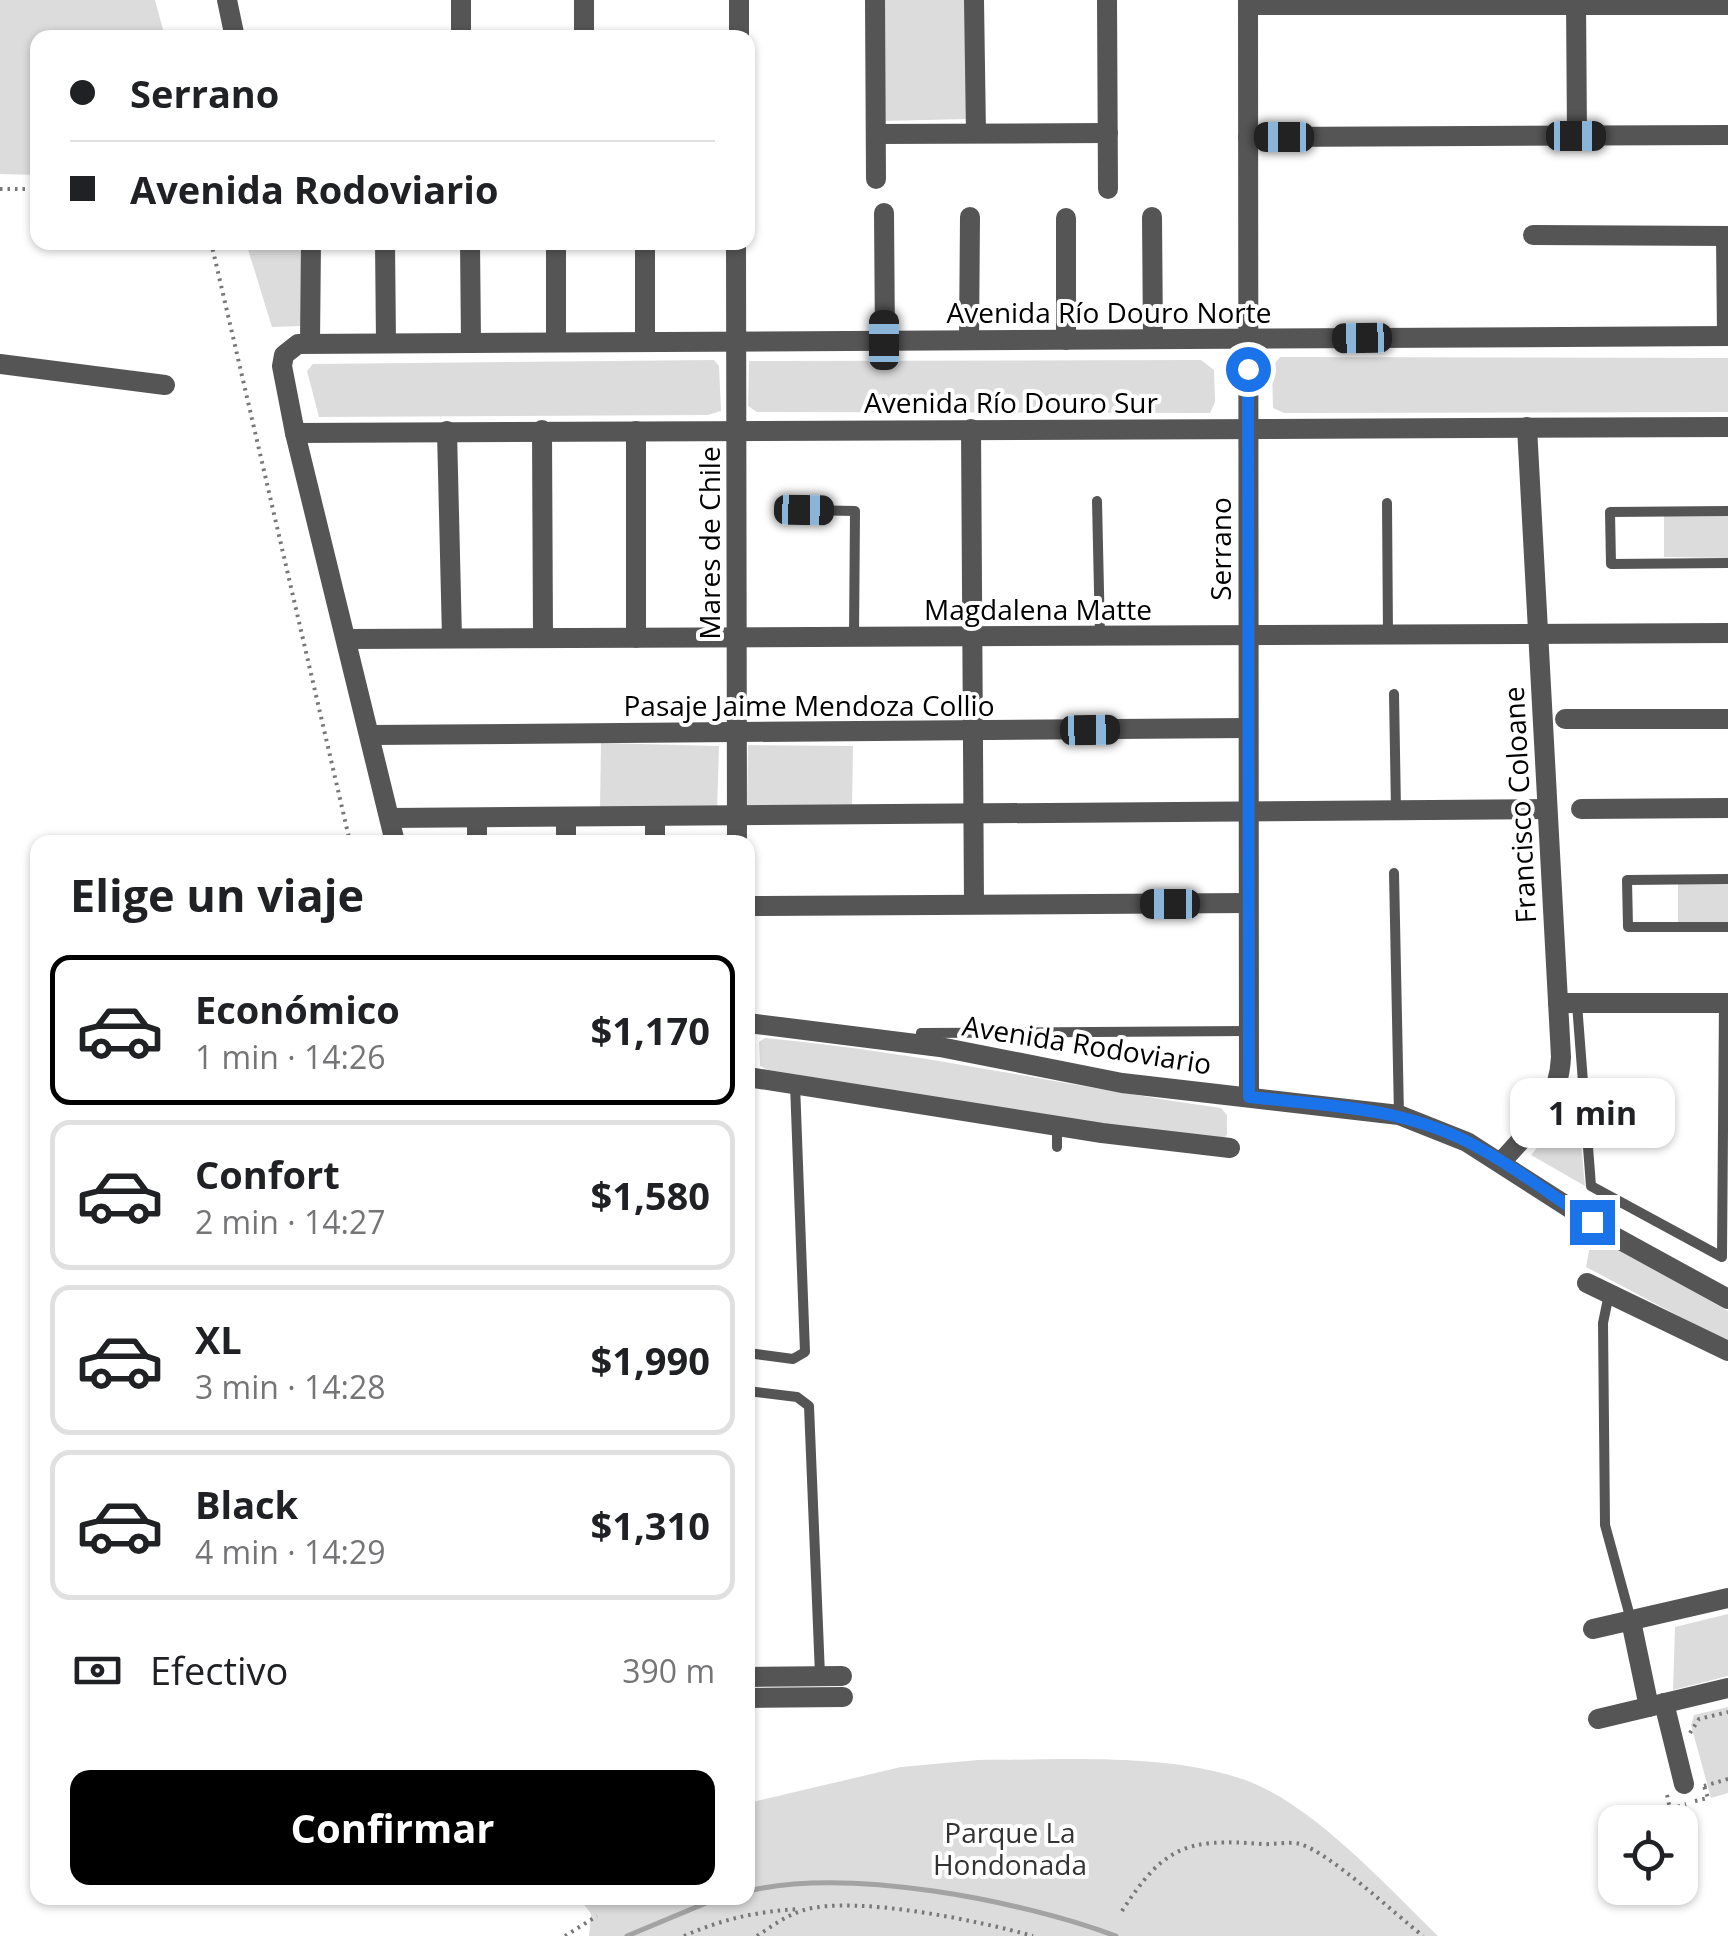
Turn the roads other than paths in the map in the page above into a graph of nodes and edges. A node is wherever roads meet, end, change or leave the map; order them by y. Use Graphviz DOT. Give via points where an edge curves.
graph roads {
  1 [pos="228,0"];
  2 [pos="461,0"];
  3 [pos="584,0"];
  4 [pos="739,0"];
  5 [pos="875,0"];
  6 [pos="974,0"];
  7 [pos="1106,0"];
  8 [pos="1248,2"];
  9 [pos="1576,2"];
  10 [pos="1728,4"];
  11 [pos="234,30"];
  12 [pos="461,30"];
  13 [pos="584,30"];
  14 [pos="739,30"];
  15 [pos="976,133"];
  16 [pos="1108,133"];
  17 [pos="876,134"];
  18 [pos="1728,135"];
  19 [pos="1576,136"];
  20 [pos="1248,137"];
  21 [pos="876,178"];
  22 [pos="1108,189"];
  23 [pos="884,213"];
  24 [pos="970,217"];
  25 [pos="1152,217"];
  26 [pos="1066,218"];
  27 [pos="1533,235"];
  28 [pos="1727,236"];
  29 [pos="311,250"];
  30 [pos="384,250"];
  31 [pos="470,250"];
  32 [pos="556,250"];
  33 [pos="644,250"];
  34 [pos="736,250"];
  35 [pos="1727,336"];
  36 [pos="1153,339"];
  37 [pos="1248,339"];
  38 [pos="884,340"];
  39 [pos="969,340"];
  40 [pos="1066,340"];
  41 [pos="735,341"];
  42 [pos="386,342"];
  43 [pos="471,342"];
  44 [pos="556,342"];
  45 [pos="645,342"];
  46 [pos="310,343"];
  47 [pos="0,364"];
  48 [pos="165,385"];
  49 [pos="1526,427"];
  50 [pos="1728,427"];
  51 [pos="972,429"];
  52 [pos="1248,429"];
  53 [pos="542,430"];
  54 [pos="447,431"];
  55 [pos="636,431"];
  56 [pos="736,431"];
  57 [pos="295,434"];
  58 [pos="1097,501"];
  59 [pos="1387,503"];
  60 [pos="804,510"];
  61 [pos="1728,511"];
  62 [pos="1728,563"];
  63 [pos="1728,632"];
  64 [pos="1536,633"];
  65 [pos="1388,635"];
  66 [pos="1247,636"];
  67 [pos="854,637"];
  68 [pos="970,637"];
  69 [pos="1100,637"];
  70 [pos="452,638"];
  71 [pos="544,638"];
  72 [pos="636,638"];
  73 [pos="737,638"];
  74 [pos="348,639"];
  75 [pos="1394,694"];
  76 [pos="1566,720"];
  77 [pos="1728,720"];
  78 [pos="1248,728"];
  79 [pos="971,731"];
  80 [pos="736,733"];
  81 [pos="370,735"];
  82 [pos="1581,808"];
  83 [pos="1728,808"];
  84 [pos="1248,810"];
  85 [pos="1396,810"];
  86 [pos="1548,810"];
  87 [pos="972,814"];
  88 [pos="736,816"];
  89 [pos="654,817"];
  90 [pos="390,818"];
  91 [pos="477,818"];
  92 [pos="566,818"];
  93 [pos="394,835"];
  94 [pos="477,835"];
  95 [pos="566,835"];
  96 [pos="655,835"];
  97 [pos="737,835"];
  98 [pos="1394,874"];
  99 [pos="1728,879"];
  100 [pos="1248,903"];
  101 [pos="974,904"];
  102 [pos="755,906"];
  103 [pos="1728,927"];
  104 [pos="1726,1003"];
  105 [pos="1568,1004"];
  106 [pos="755,1024"];
  107 [pos="1248,1032"];
  108 [pos="920,1044"];
  109 [pos="755,1079"];
  110 [pos="794,1084"];
  111 [pos="1249,1097"];
  112 [pos="1399,1116"];
  113 [pos="1230,1148"];
  114 [pos="1502,1161"];
  115 [pos="1586,1283"];
  116 [pos="1608,1294"];
  117 [pos="1728,1299"];
  118 [pos="1728,1351"];
  119 [pos="755,1354"];
  120 [pos="755,1392"];
  121 [pos="1728,1598"];
  122 [pos="1631,1621"];
  123 [pos="1592,1628"];
  124 [pos="755,1678"];
  125 [pos="820,1686"];
  126 [pos="843,1686"];
  127 [pos="1728,1688"];
  128 [pos="755,1697"];
  129 [pos="1656,1705"];
  130 [pos="1598,1719"];
  131 [pos="1694,1785"];
  1 -- 11 [label="street"];
  2 -- 12 [label="street"];
  3 -- 13 [label="street"];
  4 -- 14 [label="street"];
  5 -- 17 [label="street"];
  6 -- 15 [label="street"];
  7 -- 16 [label="street"];
  8 -- 9 [label="street"];
  8 -- 20 [label="street, Serrano"];
  9 -- 10 [label="street"];
  9 -- 19 [label="street"];
  15 -- 16 [label="street"];
  15 -- 17 [label="street"];
  16 -- 22 [label="street"];
  17 -- 21 [label="street"];
  18 -- 19 [label="street"];
  19 -- 20 [label="street"];
  20 -- 37 [label="street, Serrano"];
  23 -- 38 [label="street"];
  24 -- 39 [label="street"];
  25 -- 36 [label="street"];
  26 -- 40 [label="street"];
  27 -- 28 [label="street"];
  28 -- 35 [label="street"];
  29 -- 46 [label="street"];
  30 -- 42 [label="street"];
  31 -- 43 [label="street"];
  32 -- 44 [label="street"];
  33 -- 45 [label="street"];
  34 -- 41 [label="street, Mares de Chile"];
  35 -- 37 [label="street, Avenida Río Douro Norte"];
  36 -- 37 [label="street, Avenida Río Douro Norte"];
  36 -- 40 [label="street, Avenida Río Douro Norte"];
  37 -- 52 [label="street, Serrano"];
  38 -- 39 [label="street, Avenida Río Douro Norte"];
  38 -- 41 [label="street, Avenida Río Douro Norte"];
  39 -- 40 [label="street, Avenida Río Douro Norte"];
  41 -- 45 [label="street, Avenida Río Douro Norte"];
  41 -- 56 [label="street, Mares de Chile"];
  42 -- 43 [label="street, Avenida Río Douro Norte"];
  42 -- 46 [label="street, Avenida Río Douro Norte"];
  43 -- 44 [label="street, Avenida Río Douro Norte"];
  44 -- 45 [label="street, Avenida Río Douro Norte"];
  46 -- 57 [label="street" via="290,348 282,366"];
  47 -- 48 [label="street"];
  49 -- 50 [label="street, Avenida Río Douro Sur"];
  49 -- 52 [label="street, Avenida Río Douro Sur"];
  49 -- 64 [label="street, Francisco Coloane"];
  51 -- 52 [label="street, Avenida Río Douro Sur"];
  51 -- 56 [label="street, Avenida Río Douro Sur"];
  51 -- 68 [label="street"];
  52 -- 66 [label="street, Serrano"];
  53 -- 54 [label="street, Avenida Río Douro Sur"];
  53 -- 55 [label="street, Avenida Río Douro Sur"];
  53 -- 71 [label="street"];
  54 -- 57 [label="street, Avenida Río Douro Sur"];
  54 -- 70 [label="street"];
  55 -- 56 [label="street, Avenida Río Douro Sur"];
  55 -- 72 [label="street"];
  56 -- 73 [label="street, Mares de Chile"];
  57 -- 74 [label="street"];
  58 -- 69 [label="lane"];
  59 -- 65 [label="lane"];
  60 -- 67 [label="lane" via="854,511"];
  61 -- 62 [label="lane" via="1610,512 1610,564"];
  63 -- 64 [label="street, Magdalena Matte"];
  64 -- 65 [label="street, Magdalena Matte"];
  64 -- 86 [label="street, Francisco Coloane"];
  65 -- 66 [label="street, Magdalena Matte"];
  66 -- 69 [label="street, Magdalena Matte"];
  66 -- 78 [label="street, Serrano"];
  67 -- 68 [label="street, Magdalena Matte"];
  67 -- 73 [label="street, Magdalena Matte"];
  68 -- 69 [label="street, Magdalena Matte"];
  68 -- 79 [label="street"];
  70 -- 71 [label="street, Magdalena Matte"];
  70 -- 74 [label="street, Magdalena Matte"];
  71 -- 72 [label="street, Magdalena Matte"];
  72 -- 73 [label="street, Magdalena Matte"];
  73 -- 80 [label="street, Mares de Chile"];
  74 -- 81 [label="street"];
  75 -- 85 [label="lane"];
  76 -- 77 [label="street"];
  78 -- 79 [label="street, Pasaje Jaime Mendoza Collio"];
  78 -- 84 [label="street, Serrano"];
  79 -- 80 [label="street, Pasaje Jaime Mendoza Collio"];
  79 -- 87 [label="street"];
  80 -- 81 [label="street, Pasaje Jaime Mendoza Collio"];
  80 -- 88 [label="street, Mares de Chile"];
  81 -- 90 [label="street"];
  82 -- 83 [label="street"];
  84 -- 85 [label="street"];
  84 -- 87 [label="street"];
  84 -- 100 [label="street, Serrano"];
  85 -- 86 [label="street"];
  86 -- 105 [label="street, Francisco Coloane"];
  87 -- 88 [label="street"];
  87 -- 101 [label="street"];
  88 -- 89 [label="street"];
  88 -- 97 [label="street, Mares de Chile"];
  89 -- 92 [label="street"];
  89 -- 96 [label="street"];
  90 -- 91 [label="street"];
  90 -- 93 [label="street"];
  91 -- 92 [label="street"];
  91 -- 94 [label="street"];
  92 -- 95 [label="street"];
  98 -- 112 [label="lane"];
  99 -- 103 [label="lane" via="1627,880 1628,927"];
  100 -- 101 [label="street"];
  100 -- 107 [label="street, Serrano"];
  101 -- 102 [label="street"];
  104 -- 105 [label="street"];
  104 -- 105 [label="lane" via="1722,1258 1591,1186"];
  105 -- 114 [label="street, Francisco Coloane" via="1556,1092"];
  106 -- 108 [label="street, Avenida Rodoviario"];
  107 -- 108 [label="lane" via="921,1033"];
  107 -- 111 [label="street, Serrano"];
  108 -- 111 [label="street, Avenida Rodoviario" via="1076,1076"];
  109 -- 110 [label="street"];
  110 -- 113 [label="street" via="1057,1136"];
  110 -- 119 [label="lane" via="805,1352 793,1358"];
  111 -- 112 [label="street, Avenida Rodoviario"];
  112 -- 114 [label="street, Avenida Rodoviario"];
  114 -- 117 [label="street, Avenida Rodoviario" via="1615,1236"];
  115 -- 116 [label="street"];
  116 -- 118 [label="street"];
  116 -- 122 [label="lane" via="1602,1323 1605,1525"];
  120 -- 125 [label="lane" via="797,1397 809,1406"];
  121 -- 122 [label="street"];
  122 -- 123 [label="street"];
  122 -- 129 [label="street"];
  124 -- 125 [label="street"];
  125 -- 126 [label="street"];
  125 -- 128 [label="street"];
  127 -- 129 [label="street"];
  129 -- 130 [label="street"];
  129 -- 131 [label="street"];
}
